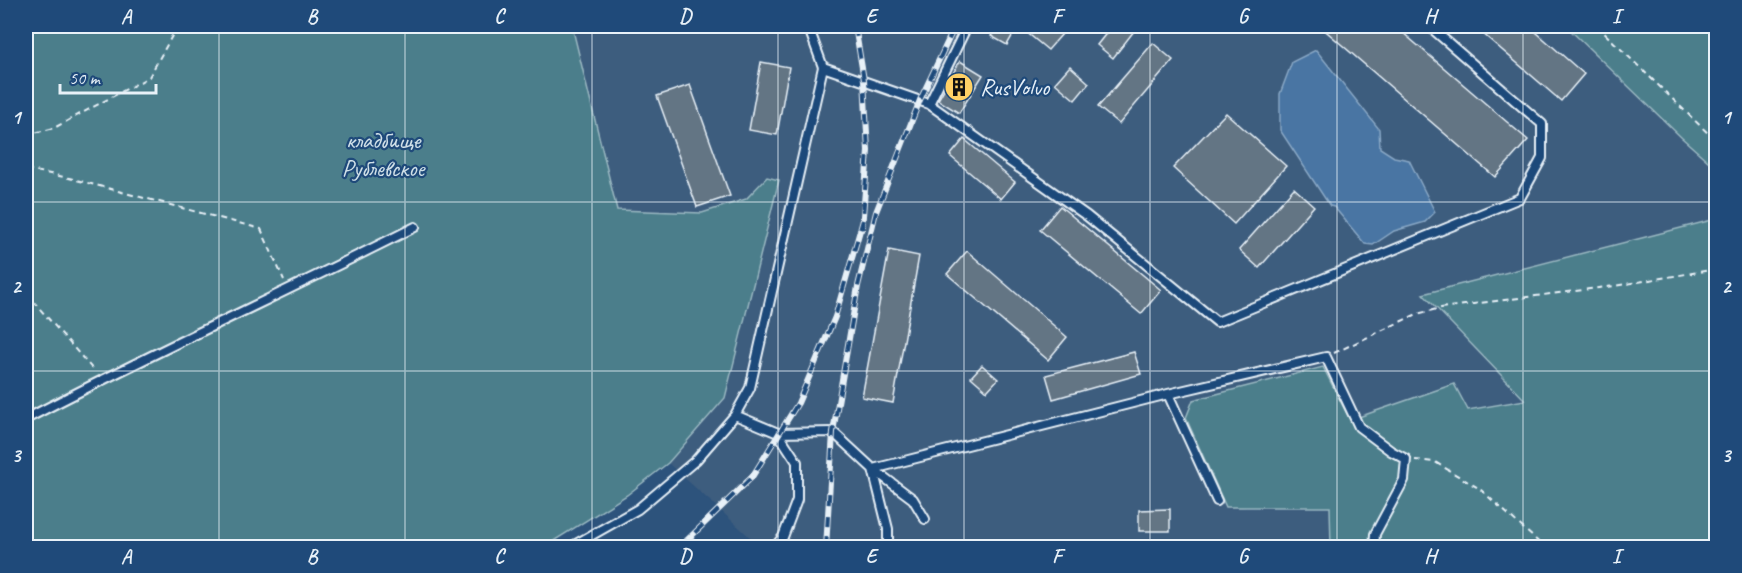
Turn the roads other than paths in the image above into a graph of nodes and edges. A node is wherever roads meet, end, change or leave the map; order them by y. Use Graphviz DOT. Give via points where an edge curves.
graph roads {
  1 [pos="808,26"];
  2 [pos="967,26"];
  3 [pos="1429,26"];
  4 [pos="823,67"];
  5 [pos="929,104"];
  6 [pos="415,226"];
  7 [pos="1168,394"];
  8 [pos="735,414"];
  9 [pos="26,418"];
  10 [pos="778,433"];
  11 [pos="873,469"];
  12 [pos="1217,501"];
  13 [pos="925,519"];
  14 [pos="569,548"];
  15 [pos="774,548"];
  16 [pos="888,548"];
  17 [pos="1374,548"];
  1 -- 4 [label="lane"];
  2 -- 5 [label="lane"];
  3 -- 5 [label="lane" via="1542,124 1542,158 1520,198 1216,322 1087,216"];
  4 -- 5 [label="lane"];
  4 -- 8 [label="lane" via="750,388"];
  6 -- 9 [label="lane"];
  7 -- 11 [label="lane"];
  7 -- 12 [label="lane"];
  7 -- 17 [label="lane" via="1326,357 1359,427 1406,459 1404,480 1376,534"];
  8 -- 10 [label="lane"];
  8 -- 14 [label="lane" via="696,460 638,509"];
  10 -- 11 [label="lane" via="833,432"];
  10 -- 15 [label="lane" via="797,462 797,500 783,537"];
  11 -- 13 [label="lane" via="913,499"];
  11 -- 16 [label="lane" via="888,529"];
}
